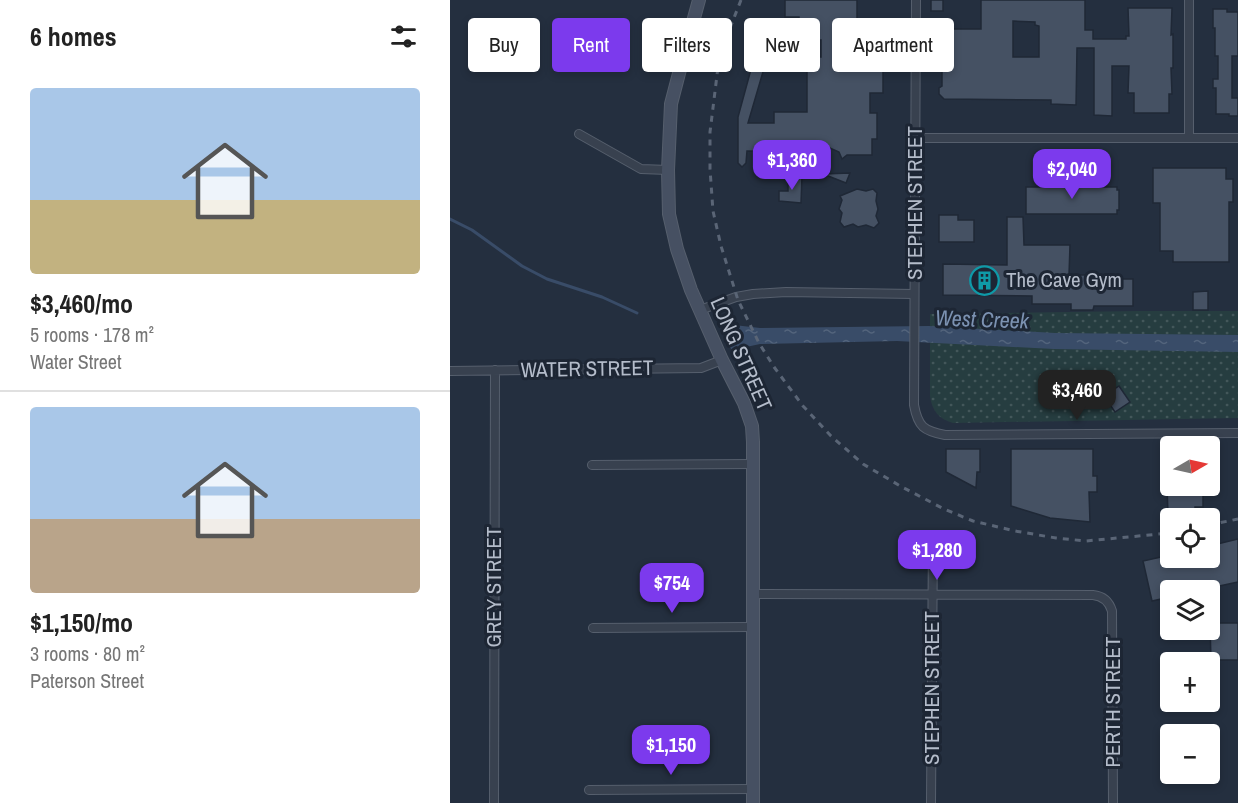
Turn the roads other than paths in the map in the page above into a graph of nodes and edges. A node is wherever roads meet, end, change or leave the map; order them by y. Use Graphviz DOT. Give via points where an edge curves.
graph roads {
  1 [pos="699,0"];
  2 [pos="916,0"];
  3 [pos="1189,0"];
  4 [pos="579,135"];
  5 [pos="915,138"];
  6 [pos="1189,138"];
  7 [pos="1238,138"];
  8 [pos="668,170"];
  9 [pos="914,294"];
  10 [pos="700,310"];
  11 [pos="722,360"];
  12 [pos="495,370"];
  13 [pos="450,371"];
  14 [pos="1238,433"];
  15 [pos="753,464"];
  16 [pos="592,465"];
  17 [pos="933,537"];
  18 [pos="753,594"];
  19 [pos="933,594"];
  20 [pos="752,627"];
  21 [pos="592,628"];
  22 [pos="753,789"];
  23 [pos="589,790"];
  24 [pos="494,803"];
  25 [pos="753,803"];
  26 [pos="931,803"];
  27 [pos="1113,803"];
  1 -- 8 [label="street, LONG STREET" via="671,104"];
  2 -- 5 [label="street, STEPHEN STREET"];
  3 -- 6 [label="street"];
  4 -- 8 [label="street" via="641,169"];
  5 -- 6 [label="street"];
  5 -- 9 [label="street, STEPHEN STREET"];
  6 -- 7 [label="street"];
  8 -- 10 [label="street, LONG STREET" via="669,214"];
  9 -- 10 [label="street" via="753,294"];
  9 -- 14 [label="street, STEPHEN STREET" via="914,405 922,428 933,433"];
  10 -- 11 [label="street, LONG STREET"];
  11 -- 12 [label="street, WATER STREET" via="701,368"];
  11 -- 15 [label="street, LONG STREET" via="752,426"];
  12 -- 13 [label="street, WATER STREET"];
  12 -- 24 [label="street, GREY STREET"];
  15 -- 16 [label="street"];
  15 -- 18 [label="street, LONG STREET"];
  17 -- 19 [label="street, STEPHEN STREET"];
  18 -- 19 [label="street"];
  18 -- 20 [label="street, LONG STREET"];
  19 -- 26 [label="street, STEPHEN STREET"];
  19 -- 27 [label="street, PERTH STREET" via="1092,595 1108,603 1113,628"];
  20 -- 21 [label="street"];
  20 -- 22 [label="street, LONG STREET"];
  22 -- 23 [label="street"];
  22 -- 25 [label="street, LONG STREET"];
}
